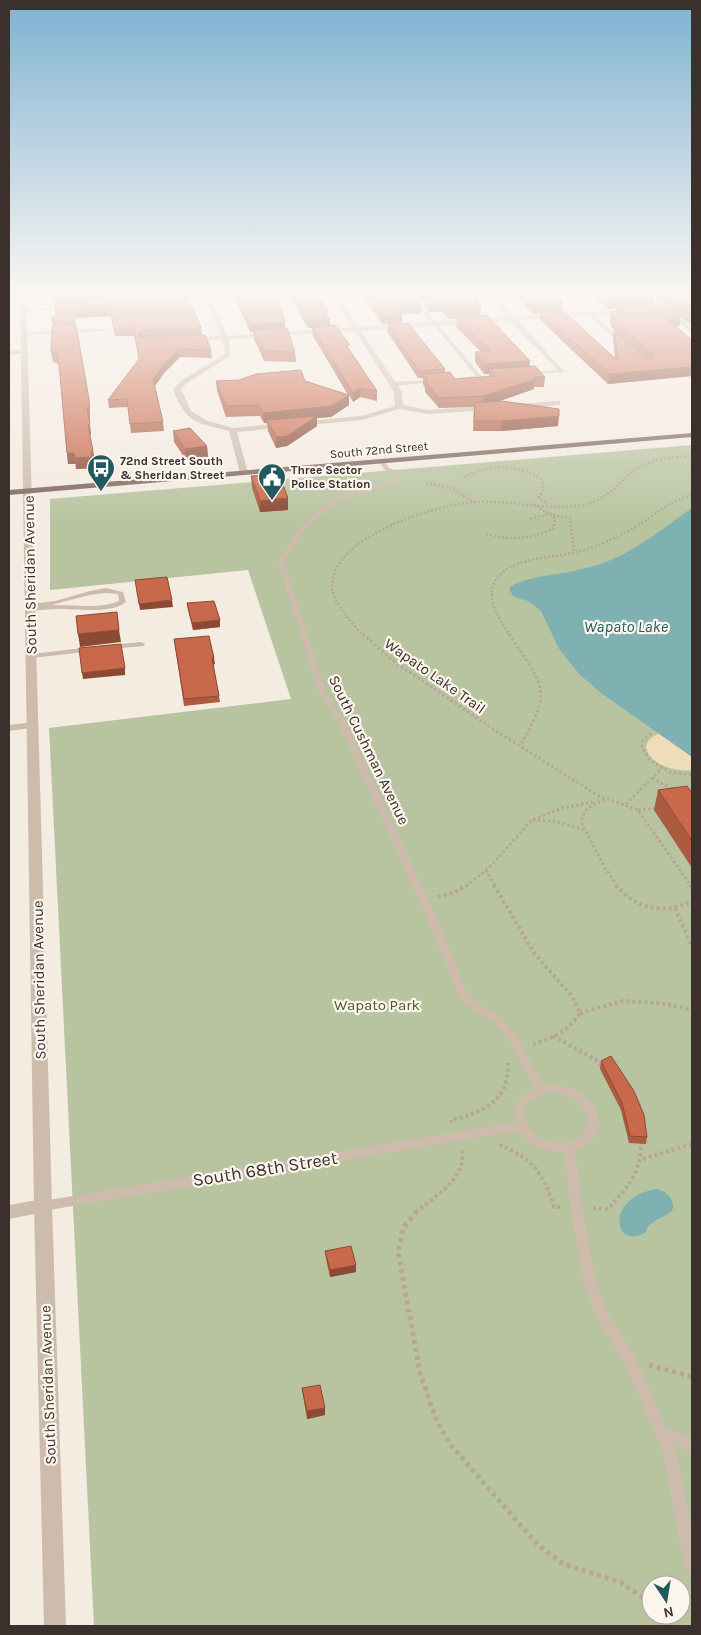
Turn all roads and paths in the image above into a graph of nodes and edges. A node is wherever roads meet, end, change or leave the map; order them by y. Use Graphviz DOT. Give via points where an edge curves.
graph roads {
  1 [pos="24,370"];
  2 [pos="207,370"];
  3 [pos="384,370"];
  4 [pos="473,370"];
  5 [pos="561,371"];
  6 [pos="525,374"];
  7 [pos="506,375"];
  8 [pos="479,377"];
  9 [pos="393,384"];
  10 [pos="557,403"];
  11 [pos="399,407"];
  12 [pos="504,407"];
  13 [pos="496,408"];
  14 [pos="233,430"];
  15 [pos="692,435"];
  16 [pos="692,456"];
  17 [pos="382,462"];
  18 [pos="244,473"];
  19 [pos="464,477"];
  20 [pos="426,483"];
  21 [pos="28,492"];
  22 [pos="9,493"];
  23 [pos="692,495"];
  24 [pos="472,502"];
  25 [pos="531,503"];
  26 [pos="554,506"];
  27 [pos="550,514"];
  28 [pos="530,519"];
  29 [pos="486,534"];
  30 [pos="574,553"];
  31 [pos="31,607"];
  32 [pos="141,644"];
  33 [pos="105,648"];
  34 [pos="96,649"];
  35 [pos="32,656"];
  36 [pos="33,725"];
  37 [pos="9,728"];
  38 [pos="651,733"];
  39 [pos="520,746"];
  40 [pos="661,769"];
  41 [pos="692,775"];
  42 [pos="652,778"];
  43 [pos="676,792"];
  44 [pos="607,800"];
  45 [pos="601,801"];
  46 [pos="626,804"];
  47 [pos="667,806"];
  48 [pos="638,810"];
  49 [pos="532,820"];
  50 [pos="584,830"];
  51 [pos="486,870"];
  52 [pos="692,888"];
  53 [pos="424,900"];
  54 [pos="692,901"];
  55 [pos="674,908"];
  56 [pos="692,947"];
  57 [pos="692,1010"];
  58 [pos="580,1013"];
  59 [pos="518,1048"];
  60 [pos="540,1090"];
  61 [pos="521,1126"];
  62 [pos="692,1144"];
  63 [pos="461,1147"];
  64 [pos="567,1147"];
  65 [pos="642,1159"];
  66 [pos="44,1206"];
  67 [pos="9,1212"];
  68 [pos="630,1360"];
  69 [pos="692,1377"];
  70 [pos="661,1433"];
  71 [pos="692,1445"];
  72 [pos="692,1566"];
  73 [pos="641,1596"];
  74 [pos="55,1626"];
  1 -- 21 [label="street, South Sheridan Avenue"];
  2 -- 14 [label="street" via="178,386 182,406 205,423"];
  3 -- 9 [label="street"];
  4 -- 8 [label="lane"];
  5 -- 6 [label="lane"];
  7 -- 8 [label="lane"];
  8 -- 9 [label="lane"];
  9 -- 11 [label="street" via="398,392"];
  10 -- 12 [label="street"];
  11 -- 13 [label="street" via="438,412"];
  11 -- 14 [label="street" via="362,418"];
  14 -- 18 [label="street"];
  15 -- 17 [label="main road, South 72nd Street"];
  16 -- 26 [label="path, Wapato Lake Trail" via="638,468 608,495 586,505"];
  17 -- 18 [label="main road, South 72nd Street"];
  17 -- 53 [label="lane, South Cushman Avenue" via="387,469 401,474 342,497 323,509 312,519 281,563 323,694 343,725"];
  18 -- 21 [label="main road, South 72nd Street"];
  19 -- 26 [label="path" via="490,468 525,471 538,476 543,482 544,488 538,496 540,500"];
  20 -- 24 [label="path" via="455,488"];
  21 -- 22 [label="main road, South 72nd Street"];
  21 -- 31 [label="street, South Sheridan Avenue"];
  23 -- 30 [label="path" via="664,506 641,523 592,548"];
  24 -- 25 [label="path, Wapato Lake Trail"];
  24 -- 39 [label="path, Wapato Lake Trail" via="419,515 360,542 340,560 332,585 348,616 383,654"];
  25 -- 26 [label="path, Wapato Lake Trail"];
  25 -- 27 [label="path"];
  27 -- 28 [label="path"];
  27 -- 29 [label="path" via="555,518 554,528 537,536 512,539"];
  27 -- 30 [label="path" via="571,520"];
  30 -- 39 [label="path" via="533,559 511,567 494,582 490,595 495,610 537,679 542,697"];
  31 -- 31 [label="lane" via="109,606 122,602 123,598 121,593 110,590"];
  31 -- 35 [label="street, South Sheridan Avenue"];
  32 -- 33 [label="lane"];
  34 -- 35 [label="lane"];
  35 -- 36 [label="street, South Sheridan Avenue"];
  36 -- 37 [label="street"];
  36 -- 66 [label="street, South Sheridan Avenue"];
  38 -- 40 [label="path" via="643,742 642,749 649,760"];
  39 -- 44 [label="path, Wapato Lake Trail"];
  40 -- 41 [label="path"];
  40 -- 42 [label="path"];
  42 -- 43 [label="path"];
  42 -- 46 [label="path"];
  44 -- 45 [label="path"];
  44 -- 46 [label="path, Wapato Lake Trail"];
  45 -- 49 [label="path" via="560,806"];
  45 -- 50 [label="path" via="584,812"];
  46 -- 48 [label="path, Wapato Lake Trail"];
  47 -- 48 [label="path"];
  48 -- 52 [label="path, Wapato Lake Trail"];
  49 -- 50 [label="path" via="560,822"];
  49 -- 51 [label="path"];
  50 -- 55 [label="path" via="617,887 629,899 652,909"];
  51 -- 53 [label="path" via="462,889"];
  51 -- 58 [label="path" via="532,951 571,995"];
  53 -- 59 [label="lane, South Cushman Avenue" via="464,996 473,1006 499,1021"];
  54 -- 55 [label="path"];
  55 -- 56 [label="path"];
  57 -- 58 [label="path" via="623,1001"];
  58 -- 59 [label="path" via="576,1022 544,1041"];
  59 -- 60 [label="lane, South Cushman Avenue"];
  60 -- 61 [label="lane" via="531,1093 519,1108"];
  60 -- 64 [label="lane" via="563,1090 574,1094 590,1108 593,1127 589,1135 582,1142"];
  61 -- 64 [label="lane" via="537,1142"];
  61 -- 66 [label="lane, South 68th Street"];
  62 -- 65 [label="path"];
  63 -- 73 [label="path" via="463,1156 458,1176 411,1216 403,1228 398,1250 420,1373 436,1422 450,1444 537,1544 563,1564 620,1582"];
  64 -- 68 [label="lane" via="590,1283 598,1311"];
  66 -- 67 [label="street, South 68th Street"];
  66 -- 74 [label="street, South Sheridan Avenue"];
  68 -- 69 [label="path"];
  68 -- 70 [label="lane"];
  70 -- 71 [label="lane"];
  70 -- 72 [label="lane" via="670,1453"];
}
